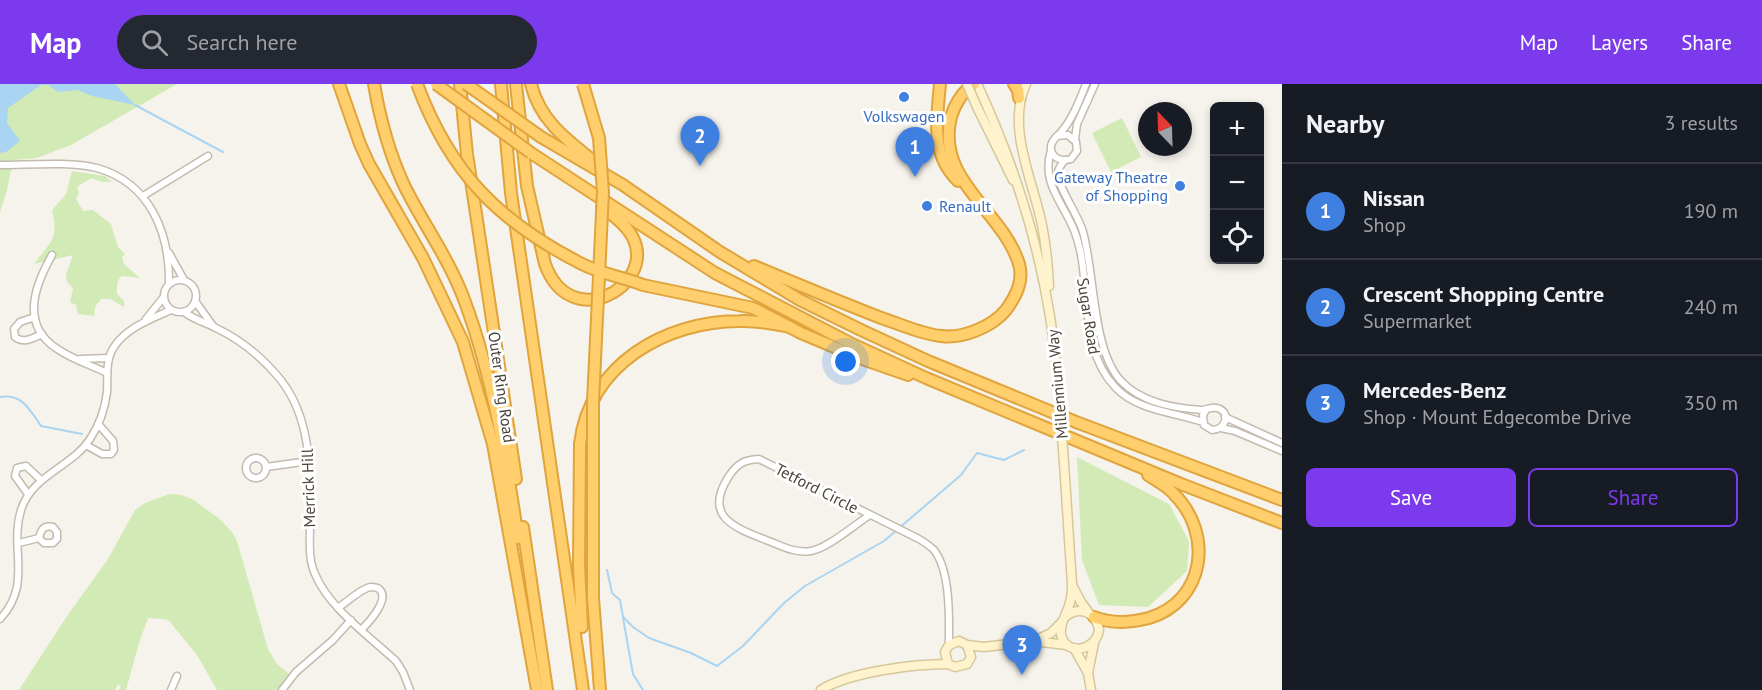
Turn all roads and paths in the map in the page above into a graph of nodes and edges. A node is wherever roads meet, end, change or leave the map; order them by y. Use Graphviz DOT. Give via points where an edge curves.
graph roads {
  1 [pos="339,84"];
  2 [pos="375,84"];
  3 [pos="417,84"];
  4 [pos="436,84"];
  5 [pos="460,84"];
  6 [pos="466,84"];
  7 [pos="501,84"];
  8 [pos="516,84"];
  9 [pos="531,84"];
  10 [pos="584,84"];
  11 [pos="940,84"];
  12 [pos="967,84"];
  13 [pos="976,84"];
  14 [pos="1014,84"];
  15 [pos="1026,84"];
  16 [pos="1086,84"];
  17 [pos="1095,84"];
  18 [pos="1019,98"];
  19 [pos="981,104"];
  20 [pos="1058,136"];
  21 [pos="1075,139"];
  22 [pos="1051,150"];
  23 [pos="531,153"];
  24 [pos="208,156"];
  25 [pos="1064,161"];
  26 [pos="0,165"];
  27 [pos="623,185"];
  28 [pos="970,191"];
  29 [pos="143,196"];
  30 [pos="167,250"];
  31 [pos="720,252"];
  32 [pos="52,255"];
  33 [pos="184,280"];
  34 [pos="169,284"];
  35 [pos="163,298"];
  36 [pos="195,301"];
  37 [pos="171,310"];
  38 [pos="184,312"];
  39 [pos="1050,313"];
  40 [pos="35,317"];
  41 [pos="144,321"];
  42 [pos="213,326"];
  43 [pos="790,327"];
  44 [pos="42,334"];
  45 [pos="109,358"];
  46 [pos="79,360"];
  47 [pos="107,373"];
  48 [pos="926,378"];
  49 [pos="1206,410"];
  50 [pos="1225,417"];
  51 [pos="1203,422"];
  52 [pos="99,425"];
  53 [pos="1221,428"];
  54 [pos="1282,442"];
  55 [pos="86,445"];
  56 [pos="1282,451"];
  57 [pos="1126,460"];
  58 [pos="309,461"];
  59 [pos="266,467"];
  60 [pos="42,480"];
  61 [pos="28,494"];
  62 [pos="1282,500"];
  63 [pos="870,515"];
  64 [pos="1282,523"];
  65 [pos="39,538"];
  66 [pos="19,543"];
  67 [pos="1072,584"];
  68 [pos="338,608"];
  69 [pos="1092,615"];
  70 [pos="0,619"];
  71 [pos="1064,619"];
  72 [pos="351,620"];
  73 [pos="949,622"];
  74 [pos="362,629"];
  75 [pos="1033,641"];
  76 [pos="963,643"];
  77 [pos="1094,643"];
  78 [pos="984,647"];
  79 [pos="1072,647"];
  80 [pos="947,649"];
  81 [pos="970,657"];
  82 [pos="924,664"];
  83 [pos="948,664"];
  84 [pos="1088,673"];
  85 [pos="177,676"];
  86 [pos="171,690"];
  87 [pos="282,690"];
  88 [pos="410,690"];
  89 [pos="537,690"];
  90 [pos="545,690"];
  91 [pos="583,690"];
  92 [pos="589,690"];
  93 [pos="600,690"];
  94 [pos="821,690"];
  95 [pos="1091,690"];
  1 -- 89 [label="highway" via="369,164 423,258 463,342 493,444"];
  2 -- 90 [label="highway" via="389,149 465,300 485,368"];
  3 -- 43 [label="highway, bridge" via="454,160 491,204 526,231 604,273 753,308"];
  4 -- 23 [label="highway, bridge"];
  5 -- 90 [label="highway, Outer Ring Road"];
  6 -- 27 [label="highway, bridge" via="540,137"];
  7 -- 91 [label="highway" via="511,193"];
  8 -- 23 [label="highway" via="527,186 549,276 556,286 575,298 588,301 611,294 630,277 635,242 610,213"];
  9 -- 27 [label="highway" via="554,129"];
  10 -- 93 [label="highway, bridge" via="599,138 603,192 593,402 593,598"];
  11 -- 28 [label="highway" via="936,124 939,149 946,167"];
  12 -- 19 [label="street, Millennium Way, bridge"];
  13 -- 19 [label="street, Millennium Way"];
  13 -- 28 [label="highway" via="959,99 948,129 951,156"];
  14 -- 18 [label="highway"];
  15 -- 18 [label="street"];
  16 -- 20 [label="street"];
  17 -- 21 [label="street" via="1077,124"];
  18 -- 39 [label="street" via="1018,126 1048,262"];
  19 -- 39 [label="street, Millennium Way" via="1018,189"];
  20 -- 21 [label="street" via="1065,134"];
  20 -- 22 [label="street"];
  21 -- 25 [label="street" via="1076,153"];
  22 -- 25 [label="street"];
  22 -- 51 [label="street, Sugar Road" via="1049,179 1075,234 1091,340 1103,374 1138,404"];
  23 -- 48 [label="highway" via="714,273"];
  24 -- 29 [label="street"];
  25 -- 49 [label="street, Sugar Road" via="1058,176 1081,223 1107,361 1132,391 1166,405"];
  26 -- 29 [label="street" via="96,168 124,181"];
  27 -- 31 [label="highway"];
  28 -- 31 [label="highway" via="1012,246 1021,277 1014,299 1003,313 964,334 942,336 921,332"];
  29 -- 30 [label="street" via="156,215"];
  30 -- 33 [label="street"];
  30 -- 34 [label="street"];
  31 -- 62 [label="highway" via="800,300 928,361"];
  32 -- 40 [label="street" via="36,286"];
  33 -- 34 [label="street"];
  33 -- 36 [label="street" via="193,286"];
  34 -- 35 [label="street"];
  35 -- 37 [label="street"];
  35 -- 41 [label="street"];
  36 -- 38 [label="street"];
  36 -- 42 [label="street, Merrick Hill"];
  37 -- 38 [label="street"];
  37 -- 41 [label="street"];
  38 -- 42 [label="street, Merrick Hill"];
  39 -- 67 [label="street, Millennium Way, bridge"];
  40 -- 44 [label="street"];
  40 -- 44 [label="street" via="17,324 14,335 23,340"];
  41 -- 45 [label="street" via="120,339"];
  42 -- 58 [label="street, Merrick Hill" via="254,352 280,380 301,421"];
  43 -- 48 [label="highway" via="891,370"];
  43 -- 92 [label="highway, bridge" via="727,321 682,330 625,359 594,397 581,432 579,469 579,577"];
  44 -- 46 [label="street" via="53,346"];
  45 -- 46 [label="street"];
  45 -- 47 [label="street"];
  46 -- 47 [label="street"];
  47 -- 52 [label="street"];
  48 -- 57 [label="highway"];
  49 -- 50 [label="street" via="1216,407"];
  49 -- 51 [label="street"];
  50 -- 53 [label="street"];
  50 -- 54 [label="street"];
  51 -- 53 [label="street" via="1212,430"];
  52 -- 55 [label="street"];
  52 -- 55 [label="street" via="113,441 114,450 102,454"];
  53 -- 56 [label="street"];
  55 -- 60 [label="street"];
  57 -- 64 [label="highway"];
  57 -- 69 [label="highway" via="1182,503 1197,532 1197,572 1181,600 1156,615 1111,622"];
  58 -- 59 [label="street"];
  58 -- 68 [label="street, Merrick Hill" via="310,557 321,587"];
  60 -- 61 [label="street"];
  60 -- 61 [label="street" via="27,466 17,468 15,476"];
  61 -- 66 [label="street" via="19,520"];
  63 -- 63 [label="street, Tetford Circle" via="759,459 736,466 720,494 720,509 732,525 798,551 817,549"];
  63 -- 73 [label="street, Tetford Circle" via="933,549 943,567"];
  65 -- 66 [label="street"];
  66 -- 70 [label="street" via="19,582 10,607"];
  67 -- 69 [label="street, Millennium Way"];
  67 -- 71 [label="street, Millennium Way"];
  68 -- 72 [label="street, Merrick Hill"];
  68 -- 74 [label="street" via="367,588 380,590 380,605"];
  69 -- 71 [label="street" via="1079,611"];
  69 -- 77 [label="street" via="1099,630"];
  71 -- 75 [label="street" via="1051,633"];
  71 -- 79 [label="street" via="1061,636"];
  72 -- 74 [label="street, Merrick Hill"];
  72 -- 87 [label="street"];
  73 -- 76 [label="street, Tetford Circle"];
  73 -- 80 [label="street, Tetford Circle"];
  74 -- 88 [label="street, Merrick Hill" via="396,661"];
  75 -- 78 [label="street"];
  75 -- 79 [label="street"];
  76 -- 78 [label="street"];
  76 -- 80 [label="street"];
  76 -- 81 [label="street"];
  77 -- 79 [label="street" via="1085,648"];
  77 -- 84 [label="street"];
  78 -- 81 [label="street"];
  79 -- 84 [label="street"];
  80 -- 82 [label="street"];
  80 -- 83 [label="street"];
  81 -- 83 [label="street" via="963,666"];
  82 -- 83 [label="street"];
  82 -- 94 [label="street" via="839,681"];
  84 -- 95 [label="street"];
  85 -- 86 [label="street"];
}
